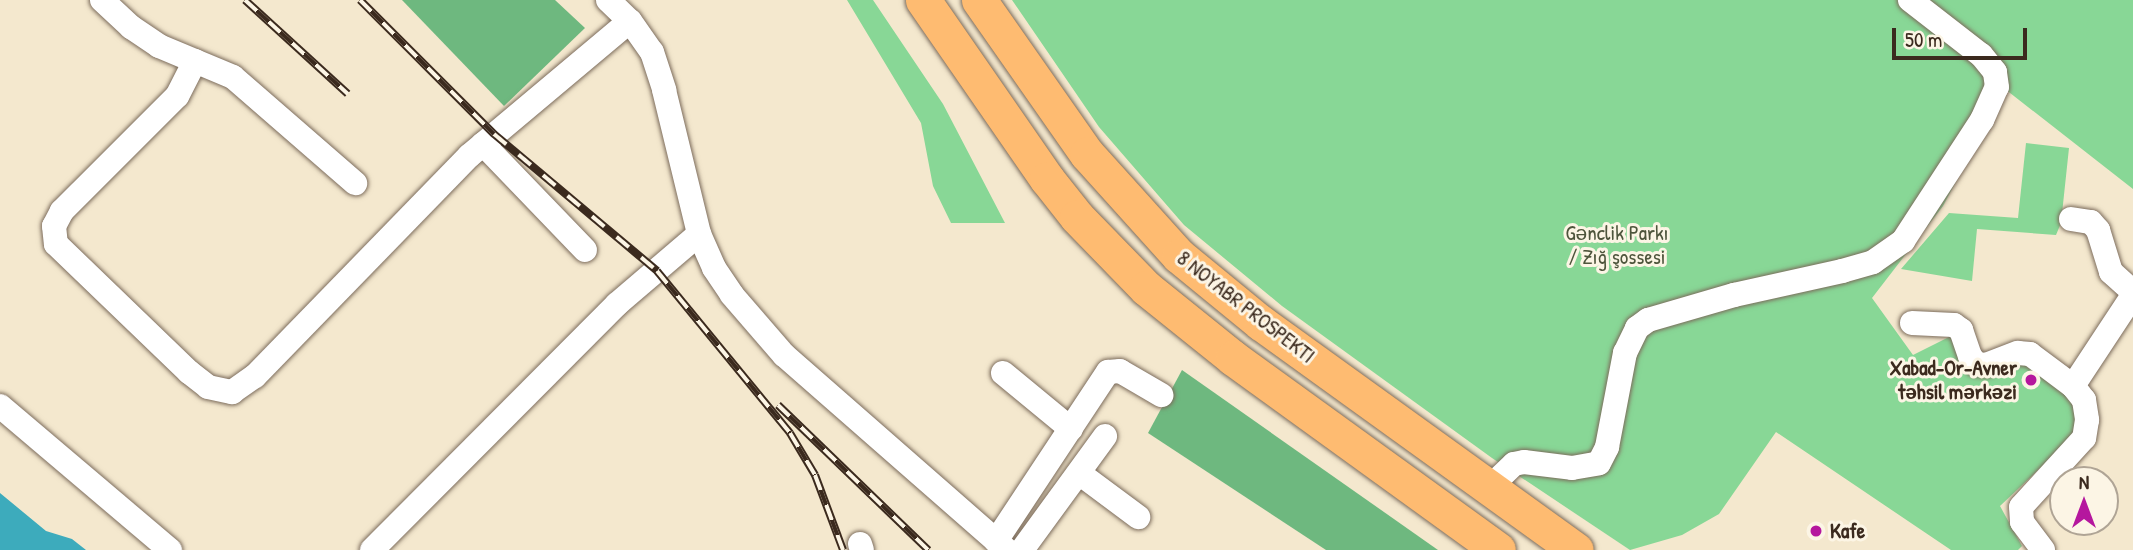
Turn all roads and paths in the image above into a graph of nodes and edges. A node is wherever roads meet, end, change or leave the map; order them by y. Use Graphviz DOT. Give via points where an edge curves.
graph roads {
  1 [pos="102,0"];
  2 [pos="608,0"];
  3 [pos="923,0"];
  4 [pos="979,0"];
  5 [pos="1910,0"];
  6 [pos="630,21"];
  7 [pos="195,61"];
  8 [pos="483,144"];
  9 [pos="355,183"];
  10 [pos="2071,219"];
  11 [pos="699,234"];
  12 [pos="585,250"];
  13 [pos="2133,294"];
  14 [pos="1912,323"];
  15 [pos="1003,373"];
  16 [pos="2073,386"];
  17 [pos="1161,396"];
  18 [pos="0,406"];
  19 [pos="1071,429"];
  20 [pos="1105,436"];
  21 [pos="1079,473"];
  22 [pos="1490,487"];
  23 [pos="1138,517"];
  24 [pos="1002,545"];
  25 [pos="2039,549"];
  26 [pos="170,550"];
  27 [pos="372,550"];
  28 [pos="1022,550"];
  29 [pos="1498,550"];
  30 [pos="1576,550"];
  1 -- 7 [label="street" via="159,46"];
  2 -- 6 [label="street"];
  3 -- 29 [label="highway" via="1047,179 1146,288 1233,358"];
  4 -- 22 [label="highway, 8 NOYABR PROSPEKTI" via="1087,153 1179,256 1261,323"];
  5 -- 22 [label="street" via="1981,55 1995,72 1997,87 1982,120 1903,241 1873,261 1842,271 1648,320 1637,328 1625,353 1607,447 1599,463 1572,468 1514,464"];
  6 -- 8 [label="street"];
  6 -- 11 [label="street" via="652,52"];
  7 -- 8 [label="street" via="177,96 62,211 54,226 56,244 208,387 232,392 255,376"];
  7 -- 9 [label="street" via="233,77"];
  8 -- 12 [label="street"];
  10 -- 13 [label="street" via="2091,222 2098,229 2111,272"];
  11 -- 24 [label="street" via="714,268 761,331"];
  11 -- 27 [label="street" via="617,304"];
  13 -- 16 [label="street"];
  14 -- 16 [label="street" via="1954,325 1961,330 1976,364 2030,354"];
  15 -- 19 [label="street"];
  16 -- 25 [label="street" via="2084,400 2084,438 2021,507 2022,522"];
  17 -- 19 [label="street" via="1113,369"];
  18 -- 26 [label="street"];
  19 -- 24 [label="street"];
  20 -- 21 [label="street"];
  21 -- 23 [label="street"];
  21 -- 28 [label="street"];
  22 -- 30 [label="highway, 8 NOYABR PROSPEKTI"];
}
